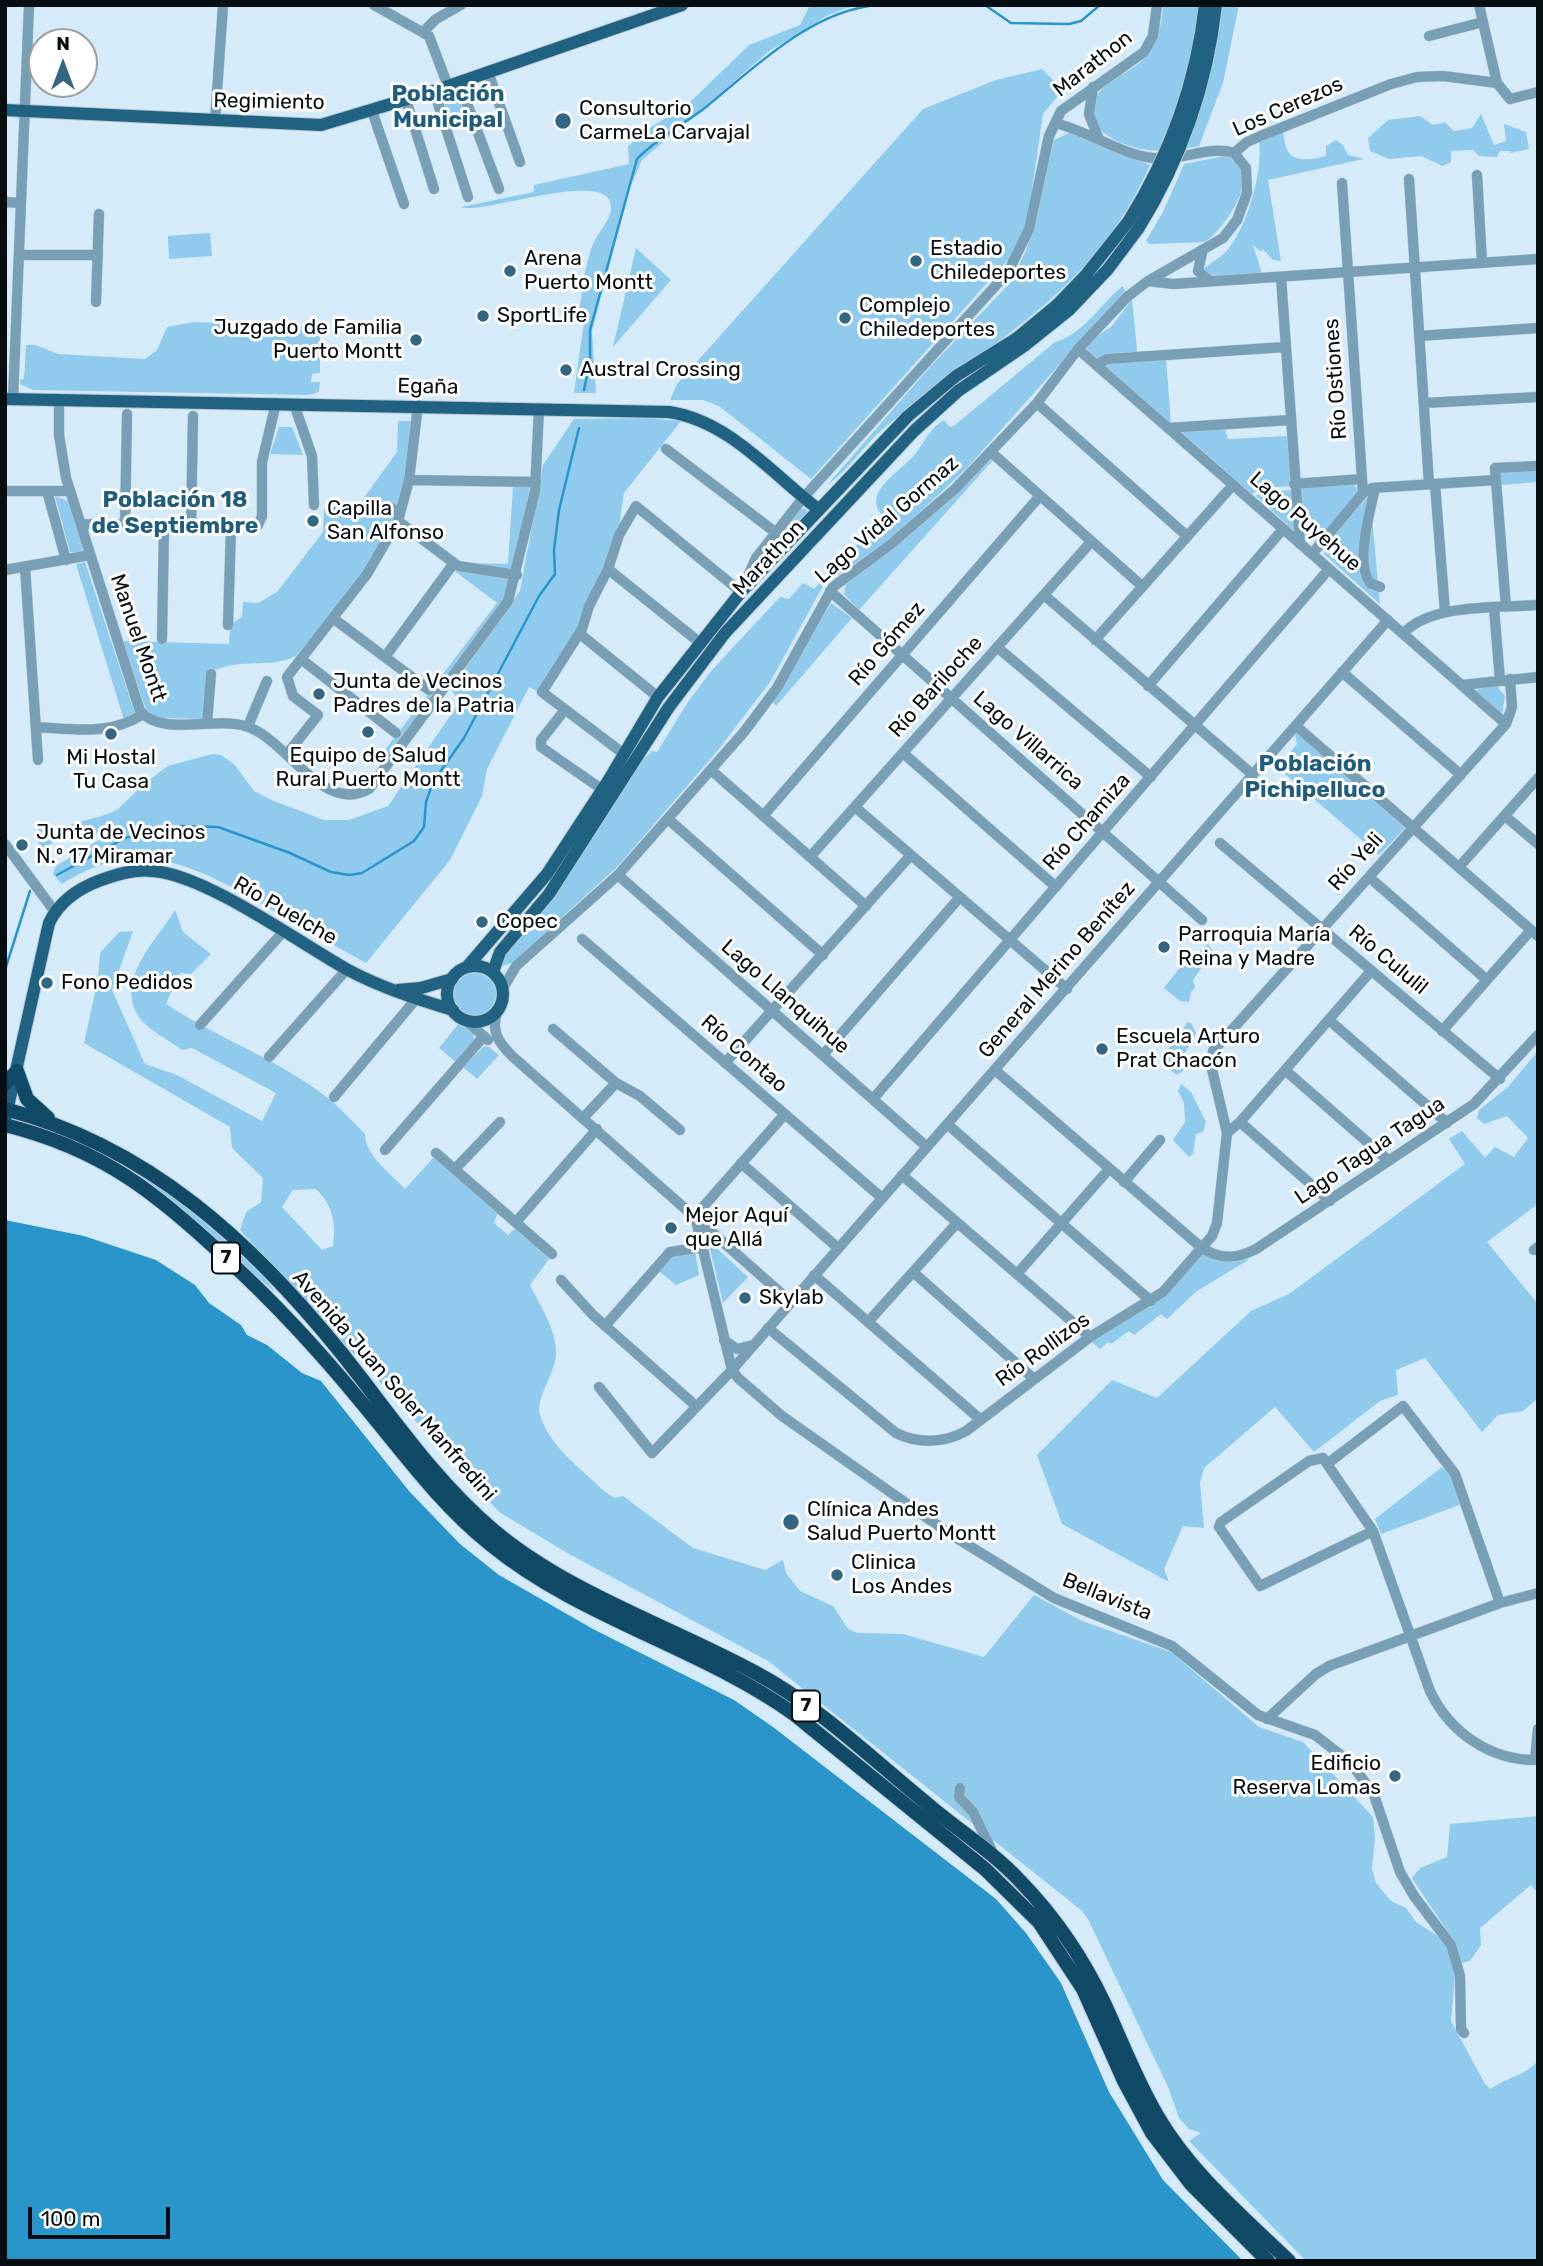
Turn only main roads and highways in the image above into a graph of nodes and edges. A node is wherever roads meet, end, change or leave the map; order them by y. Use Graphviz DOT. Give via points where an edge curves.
graph roads {
  1 [pos="682,5"];
  2 [pos="1205,5"];
  3 [pos="1216,5"];
  4 [pos="5,110"];
  5 [pos="1133,225"];
  6 [pos="9,399"];
  7 [pos="844,506"];
  8 [pos="817,509"];
  9 [pos="818,534"];
  10 [pos="467,967"];
  11 [pos="495,973"];
  12 [pos="452,979"];
  13 [pos="385,988"];
  14 [pos="453,1010"];
  15 [pos="11,1074"];
  16 [pos="5,1084"];
  17 [pos="6,1116"];
  18 [pos="58,1124"];
  19 [pos="1268,2261"];
  20 [pos="1289,2261"];
  1 -- 4 [label="main road, Regimiento" via="434,91 316,125"];
  2 -- 5 [label="main road, bridge" via="1196,63 1180,118"];
  3 -- 5 [label="main road, bridge" via="1192,118 1168,175"];
  5 -- 7 [label="main road, Marathon" via="1108,269 1069,310 944,402"];
  5 -- 8 [label="main road, Marathon" via="1058,304 921,404"];
  6 -- 8 [label="main road, Egaña" via="668,412 717,427"];
  7 -- 8 [label="main road"];
  7 -- 9 [label="main road, Marathon"];
  8 -- 9 [label="main road"];
  8 -- 10 [label="main road, Marathon" via="699,642 658,696 603,790 542,880"];
  9 -- 11 [label="main road, Marathon" via="696,669 561,878 500,952"];
  10 -- 11 [label="main road"];
  10 -- 12 [label="main road"];
  11 -- 14 [label="main road" via="503,988 498,1010 483,1020 464,1019"];
  12 -- 13 [label="main road, Río Puelche" via="413,990"];
  12 -- 14 [label="main road" via="448,997"];
  13 -- 14 [label="main road, Río Puelche"];
  13 -- 15 [label="main road, Río Puelche" via="204,887 150,870 115,875 85,886 55,912 43,942"];
  15 -- 16 [label="highway"];
  15 -- 17 [label="main road, Río Puelche"];
  15 -- 18 [label="highway" via="27,1099"];
  17 -- 18 [label="highway, Avenida Juan Soler Manfredini / 7"];
  17 -- 19 [label="highway, Avenida Juan Soler Manfredini / 7" via="94,1157 182,1215 300,1329 472,1530 520,1568 759,1690 998,1879 1039,1922 1068,1963 1139,2111 1166,2153"];
  18 -- 20 [label="highway, Avenida Juan Soler Manfredini / 7" via="151,1171 220,1226 313,1320 450,1488 511,1545 563,1577 765,1678 995,1857 1035,1898 1073,1949 1152,2106 1178,2147"];
}
